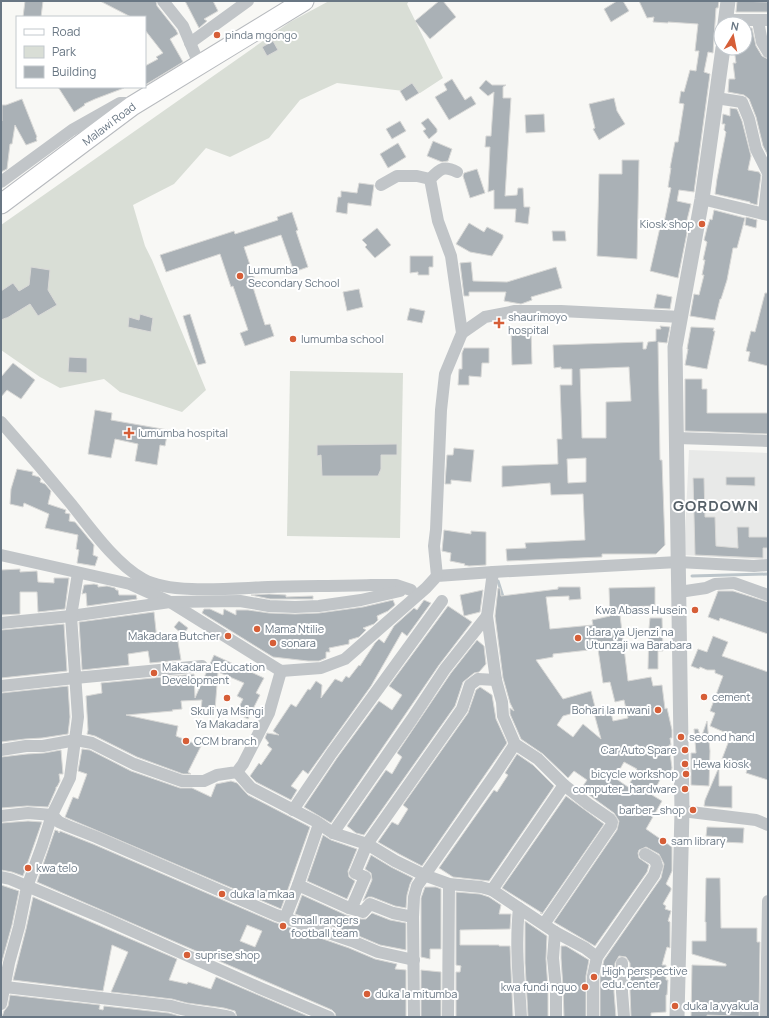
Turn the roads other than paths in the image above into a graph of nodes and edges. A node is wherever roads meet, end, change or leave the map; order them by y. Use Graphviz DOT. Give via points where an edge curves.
graph roads {
  1 [pos="163,1"];
  2 [pos="248,1"];
  3 [pos="304,1"];
  4 [pos="728,1"];
  5 [pos="727,16"];
  6 [pos="763,20"];
  7 [pos="753,21"];
  8 [pos="190,43"];
  9 [pos="768,52"];
  10 [pos="722,56"];
  11 [pos="199,64"];
  12 [pos="716,98"];
  13 [pos="132,106"];
  14 [pos="457,172"];
  15 [pos="767,177"];
  16 [pos="430,179"];
  17 [pos="1,182"];
  18 [pos="381,185"];
  19 [pos="702,199"];
  20 [pos="1,204"];
  21 [pos="766,215"];
  22 [pos="681,317"];
  23 [pos="462,333"];
  24 [pos="1,422"];
  25 [pos="677,438"];
  26 [pos="768,441"];
  27 [pos="1,555"];
  28 [pos="768,565"];
  29 [pos="78,573"];
  30 [pos="437,576"];
  31 [pos="678,577"];
  32 [pos="492,579"];
  33 [pos="426,588"];
  34 [pos="411,590"];
  35 [pos="768,595"];
  36 [pos="442,601"];
  37 [pos="170,602"];
  38 [pos="71,616"];
  39 [pos="487,616"];
  40 [pos="1,624"];
  41 [pos="472,635"];
  42 [pos="490,638"];
  43 [pos="202,666"];
  44 [pos="281,671"];
  45 [pos="75,678"];
  46 [pos="496,680"];
  47 [pos="1,686"];
  48 [pos="76,740"];
  49 [pos="515,744"];
  50 [pos="1,750"];
  51 [pos="237,772"];
  52 [pos="564,784"];
  53 [pos="293,810"];
  54 [pos="682,811"];
  55 [pos="52,815"];
  56 [pos="1,816"];
  57 [pos="319,824"];
  58 [pos="768,826"];
  59 [pos="333,833"];
  60 [pos="367,844"];
  61 [pos="646,854"];
  62 [pos="424,875"];
  63 [pos="1,877"];
  64 [pos="449,884"];
  65 [pos="298,885"];
  66 [pos="27,886"];
  67 [pos="492,890"];
  68 [pos="768,902"];
  69 [pos="349,908"];
  70 [pos="519,908"];
  71 [pos="413,917"];
  72 [pos="285,918"];
  73 [pos="544,924"];
  74 [pos="555,932"];
  75 [pos="598,957"];
  76 [pos="414,960"];
  77 [pos="622,963"];
  78 [pos="5,987"];
  79 [pos="1,1004"];
  80 [pos="230,1017"];
  81 [pos="329,1017"];
  82 [pos="414,1017"];
  83 [pos="448,1017"];
  84 [pos="521,1017"];
  85 [pos="556,1017"];
  86 [pos="593,1017"];
  87 [pos="624,1017"];
  88 [pos="677,1017"];
  89 [pos="766,1017"];
  1 -- 8 [label="street" via="183,26"];
  2 -- 8 [label="street"];
  3 -- 11 [label="main road, Malawi Road"];
  4 -- 5 [label="street"];
  6 -- 7 [label="street"];
  6 -- 9 [label="street" via="762,42"];
  8 -- 11 [label="street"];
  10 -- 12 [label="street"];
  11 -- 13 [label="main road, Malawi Road"];
  12 -- 15 [label="street" via="742,102"];
  12 -- 19 [label="street"];
  13 -- 17 [label="street" via="120,103 78,126"];
  13 -- 20 [label="main road, Malawi Road"];
  14 -- 16 [label="street" via="449,168 440,169"];
  15 -- 21 [label="street"];
  16 -- 18 [label="street" via="397,176"];
  16 -- 23 [label="street" via="438,221 451,256"];
  19 -- 21 [label="street"];
  19 -- 22 [label="street"];
  22 -- 23 [label="street" via="515,311 485,317"];
  22 -- 25 [label="street" via="675,347"];
  23 -- 30 [label="street" via="445,374 441,410 434,546"];
  24 -- 34 [label="street" via="106,546 128,569 155,584 178,588 223,589 371,585 396,586"];
  25 -- 26 [label="street"];
  25 -- 31 [label="street"];
  27 -- 29 [label="street"];
  28 -- 31 [label="street"];
  29 -- 37 [label="street" via="130,584"];
  29 -- 38 [label="street"];
  30 -- 32 [label="street"];
  30 -- 33 [label="street"];
  31 -- 32 [label="street"];
  31 -- 35 [label="street" via="706,588 715,584 734,583"];
  31 -- 54 [label="street"];
  32 -- 39 [label="street"];
  33 -- 34 [label="street"];
  33 -- 44 [label="street" via="345,659 321,668"];
  34 -- 37 [label="street" via="319,606 269,606 240,601"];
  36 -- 53 [label="street"];
  37 -- 38 [label="street"];
  37 -- 44 [label="street"];
  38 -- 40 [label="street"];
  38 -- 45 [label="street"];
  39 -- 41 [label="street"];
  39 -- 42 [label="street"];
  41 -- 42 [label="street"];
  41 -- 59 [label="street" via="445,669"];
  42 -- 46 [label="street"];
  43 -- 45 [label="street"];
  44 -- 51 [label="street" via="269,713"];
  45 -- 47 [label="street"];
  45 -- 48 [label="street" via="78,717"];
  46 -- 49 [label="street" via="503,716"];
  46 -- 60 [label="street" via="478,679 470,685 462,709"];
  48 -- 50 [label="street"];
  48 -- 51 [label="street" via="92,743 134,764 182,781 204,782 217,775"];
  48 -- 55 [label="street" via="70,778"];
  49 -- 52 [label="street" via="538,759"];
  49 -- 62 [label="street"];
  51 -- 53 [label="street" via="251,788"];
  52 -- 67 [label="street"];
  52 -- 73 [label="street" via="612,822"];
  53 -- 57 [label="street"];
  54 -- 58 [label="street" via="756,820"];
  54 -- 88 [label="street"];
  55 -- 56 [label="street" via="28,813"];
  55 -- 66 [label="street"];
  55 -- 72 [label="street" via="68,826"];
  57 -- 59 [label="street"];
  57 -- 65 [label="street"];
  59 -- 60 [label="street"];
  60 -- 62 [label="street"];
  60 -- 69 [label="street" via="355,873 365,877 352,907"];
  61 -- 75 [label="street" via="655,860 657,866 654,875"];
  62 -- 64 [label="street"];
  62 -- 71 [label="street" via="414,897"];
  63 -- 66 [label="street"];
  64 -- 67 [label="street"];
  64 -- 83 [label="street"];
  65 -- 69 [label="street"];
  65 -- 72 [label="street"];
  66 -- 78 [label="street"];
  66 -- 81 [label="street"];
  67 -- 70 [label="street"];
  68 -- 89 [label="street"];
  69 -- 71 [label="street" via="363,912 370,904 392,913"];
  70 -- 73 [label="street"];
  70 -- 84 [label="street" via="517,944"];
  71 -- 76 [label="street"];
  72 -- 76 [label="street" via="378,952"];
  73 -- 74 [label="street"];
  74 -- 75 [label="street"];
  74 -- 85 [label="street" via="553,958"];
  75 -- 86 [label="street" via="593,976"];
  76 -- 82 [label="street"];
  77 -- 87 [label="street"];
  78 -- 79 [label="street"];
  78 -- 80 [label="street" via="171,1006 185,1011"];
}
